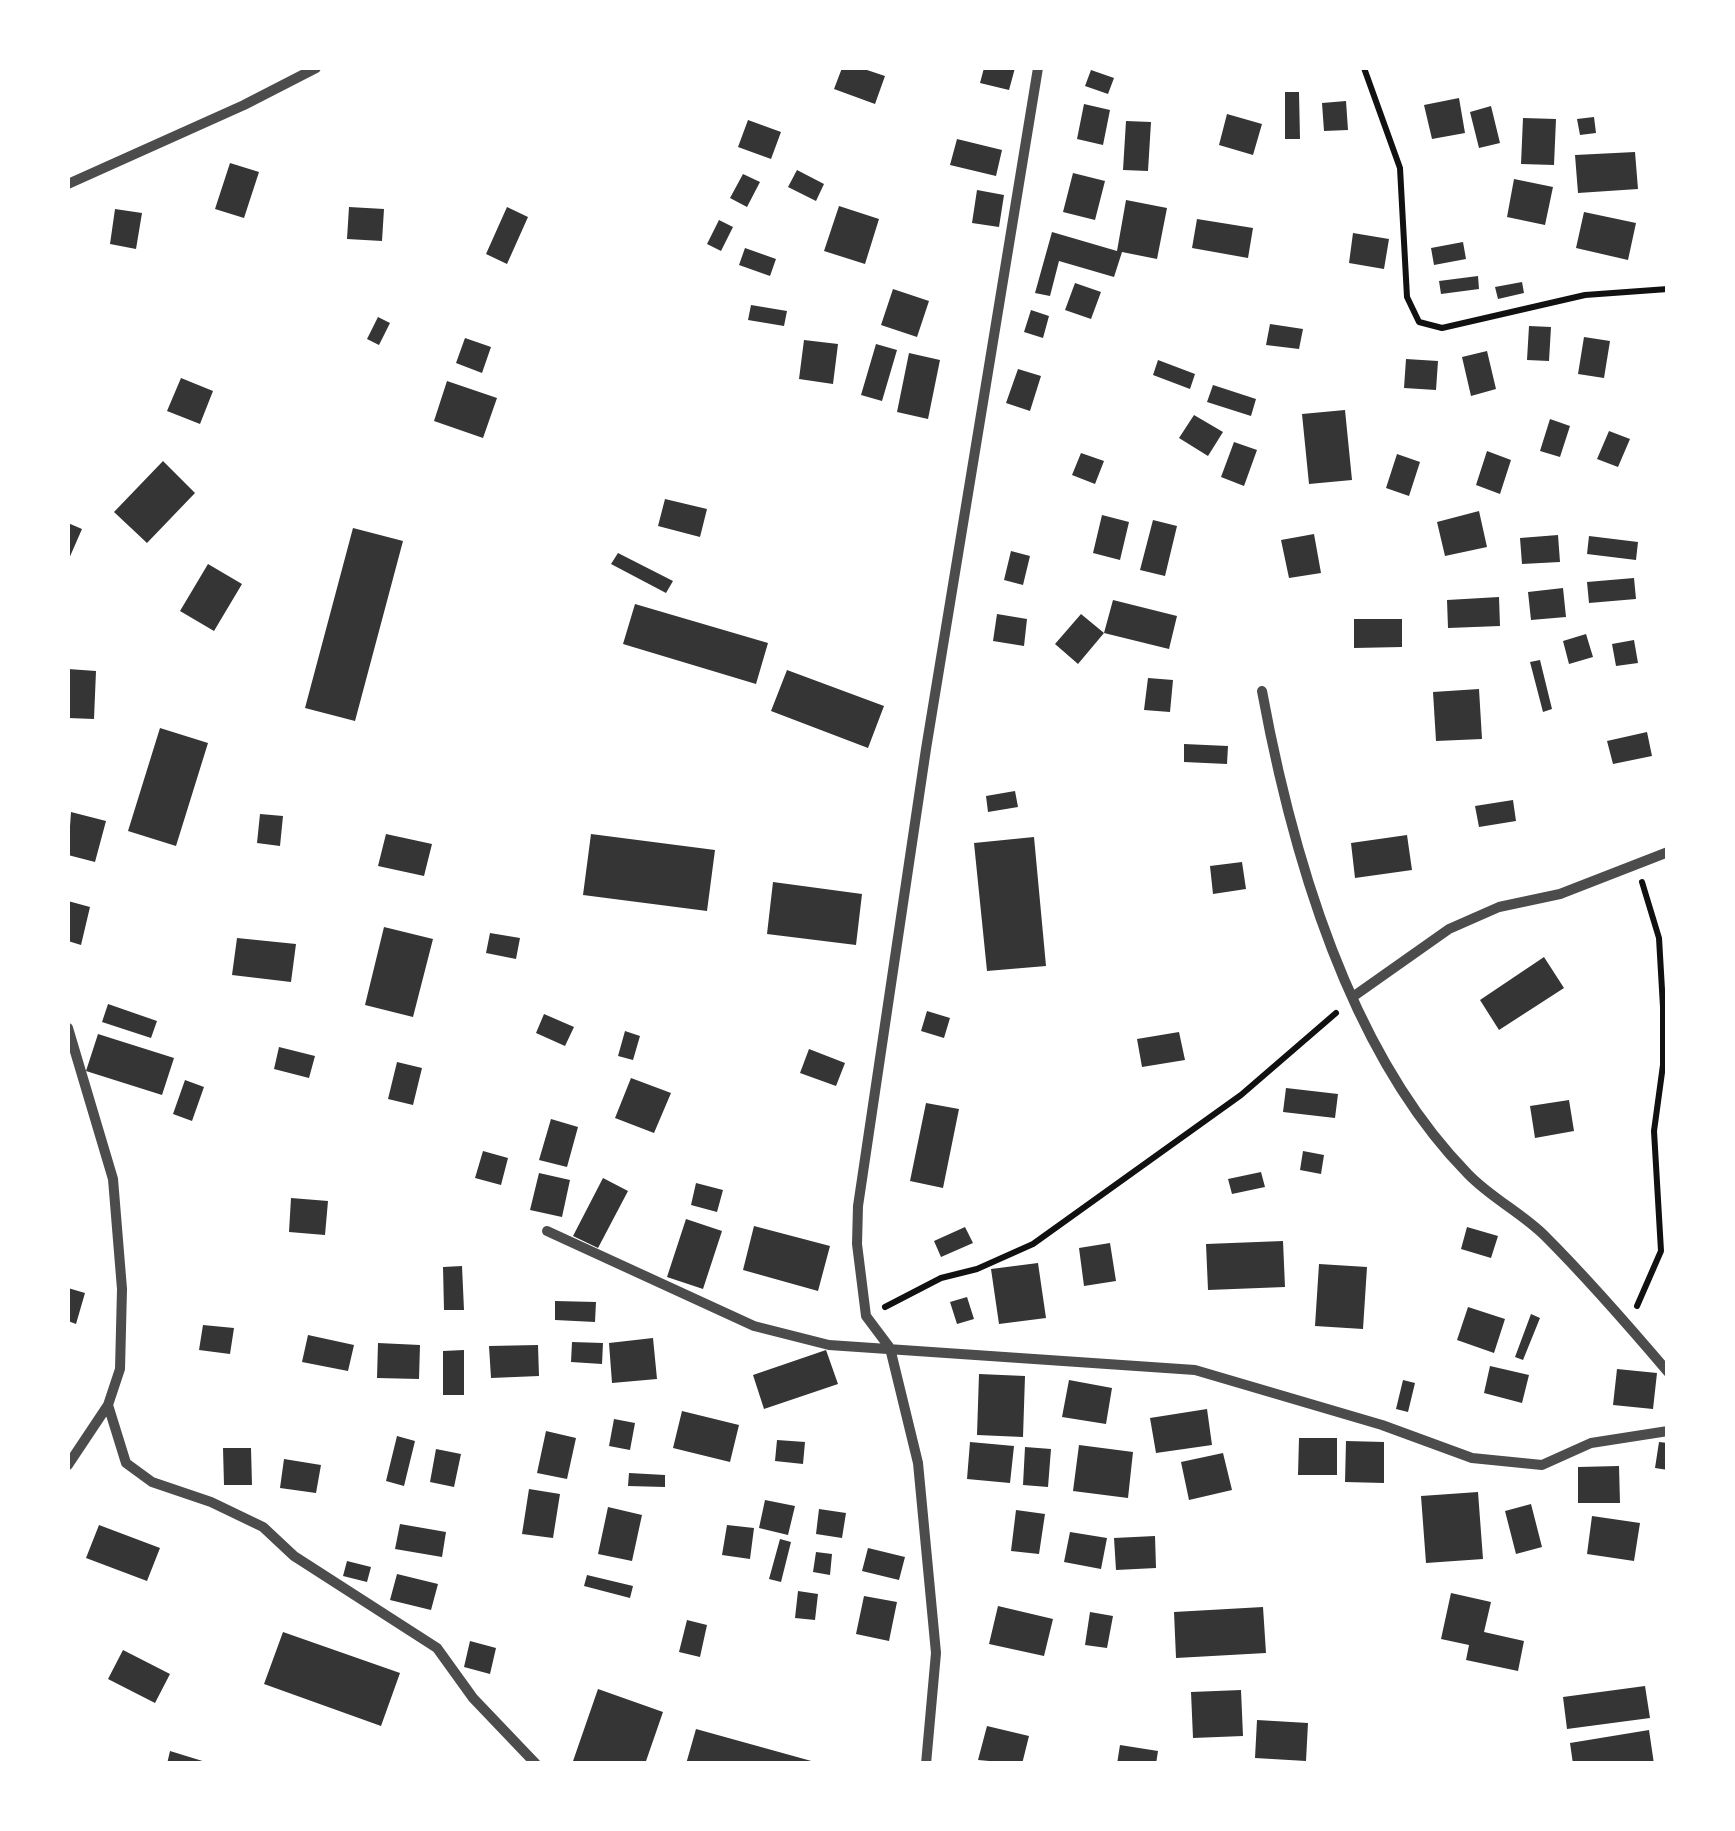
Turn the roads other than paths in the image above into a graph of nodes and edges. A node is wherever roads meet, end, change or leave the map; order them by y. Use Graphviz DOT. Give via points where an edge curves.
graph roads {
  1 [pos="316,68"];
  2 [pos="1038,68"];
  3 [pos="68,184"];
  4 [pos="1262,691"];
  5 [pos="1668,852"];
  6 [pos="1354,996"];
  7 [pos="68,1028"];
  8 [pos="547,1231"];
  9 [pos="890,1348"];
  10 [pos="1668,1372"];
  11 [pos="108,1405"];
  12 [pos="1668,1430"];
  13 [pos="68,1464"];
  14 [pos="536,1764"];
  15 [pos="926,1764"];
  1 -- 3 [label="street"];
  2 -- 9 [label="street" via="858,1206 866,1316"];
  4 -- 6 [label="street" via="1281,793"];
  5 -- 6 [label="street" via="1449,929"];
  6 -- 10 [label="street" via="1394,1082 1468,1175 1542,1233"];
  7 -- 11 [label="street" via="113,1178 122,1289 120,1369"];
  8 -- 9 [label="street" via="754,1326 830,1345"];
  9 -- 12 [label="street" via="1195,1370 1472,1458 1542,1465 1591,1442"];
  9 -- 15 [label="street" via="918,1463 936,1653"];
  11 -- 13 [label="street"];
  11 -- 14 [label="street" via="126,1463 152,1482 264,1527 294,1556 437,1648 473,1698"];
}
